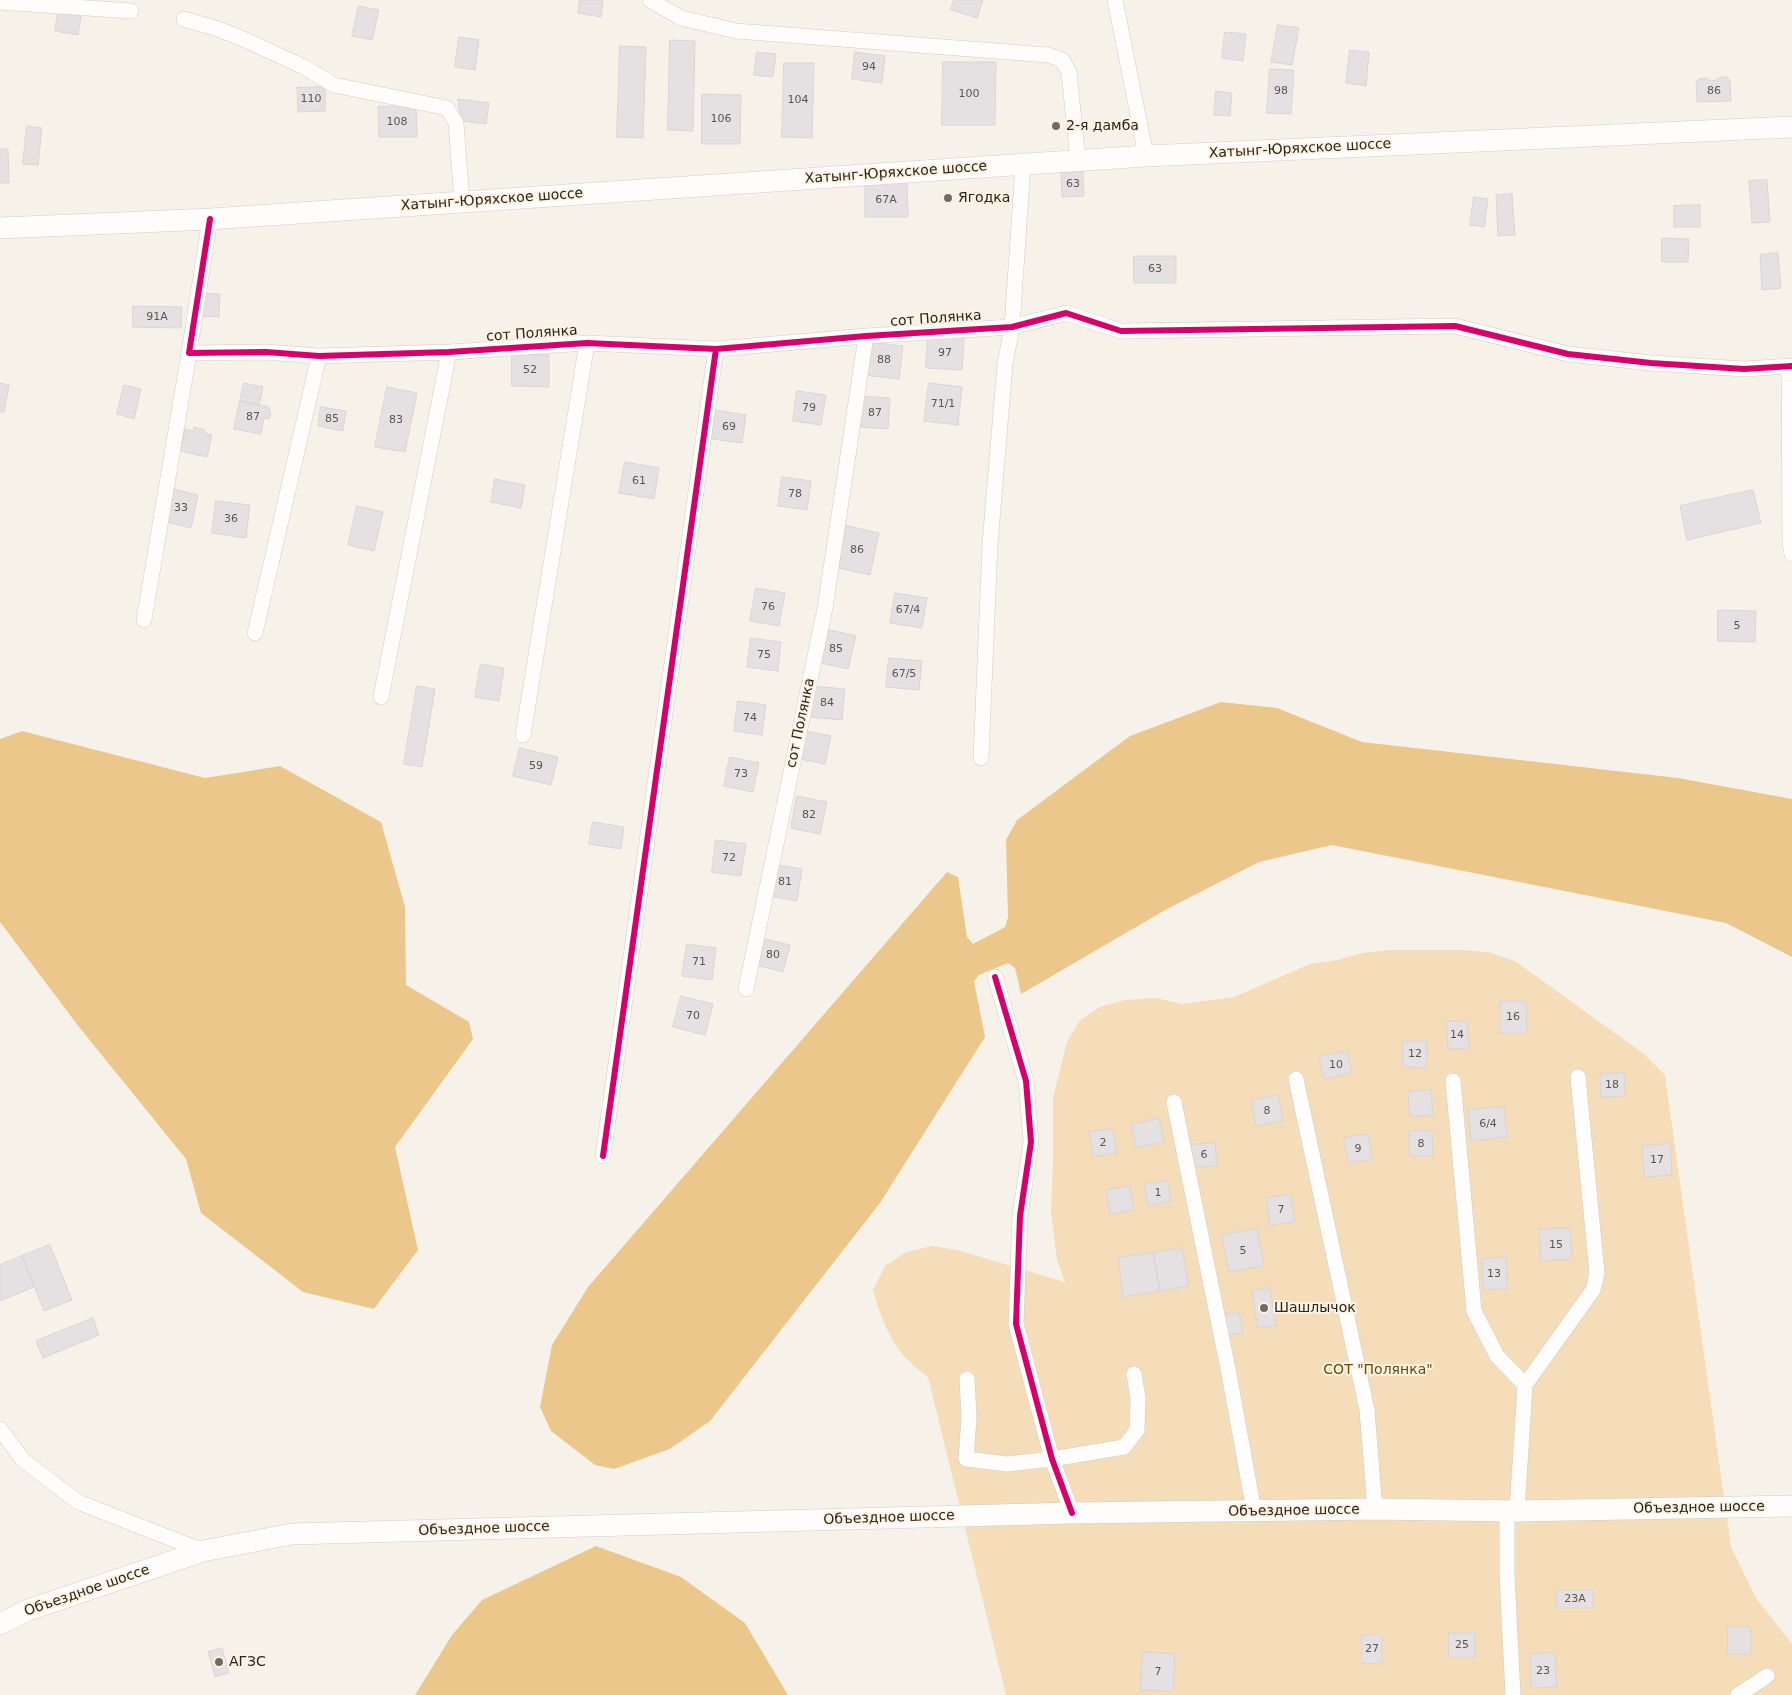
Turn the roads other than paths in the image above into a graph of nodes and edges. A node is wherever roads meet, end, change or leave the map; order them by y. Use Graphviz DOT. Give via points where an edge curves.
graph roads {
  1 [pos="650,0"];
  2 [pos="1115,0"];
  3 [pos="0,2"];
  4 [pos="131,11"];
  5 [pos="184,19"];
  6 [pos="1792,127"];
  7 [pos="1146,156"];
  8 [pos="1078,161"];
  9 [pos="1023,165"];
  10 [pos="462,202"];
  11 [pos="210,218"];
  12 [pos="0,228"];
  13 [pos="1012,327"];
  14 [pos="866,336"];
  15 [pos="587,343"];
  16 [pos="716,349"];
  17 [pos="449,352"];
  18 [pos="189,353"];
  19 [pos="319,356"];
  20 [pos="1790,367"];
  21 [pos="1792,554"];
  22 [pos="144,620"];
  23 [pos="255,633"];
  24 [pos="381,697"];
  25 [pos="523,735"];
  26 [pos="981,758"];
  27 [pos="995,977"];
  28 [pos="746,989"];
  29 [pos="1578,1077"];
  30 [pos="1296,1079"];
  31 [pos="1453,1081"];
  32 [pos="1174,1102"];
  33 [pos="603,1156"];
  34 [pos="1134,1374"];
  35 [pos="967,1379"];
  36 [pos="1525,1385"];
  37 [pos="0,1429"];
  38 [pos="1052,1459"];
  39 [pos="1792,1506"];
  40 [pos="1375,1509"];
  41 [pos="1512,1511"];
  42 [pos="1254,1512"];
  43 [pos="1072,1513"];
  44 [pos="203,1551"];
  45 [pos="0,1624"];
  46 [pos="1766,1676"];
  47 [pos="1513,1695"];
  48 [pos="1738,1695"];
  1 -- 8 [label="street" via="681,18 736,31 1048,55 1062,60 1069,72"];
  2 -- 7 [label="street"];
  3 -- 4 [label="street"];
  5 -- 10 [label="street" via="241,38 304,67 334,85 447,108 456,123"];
  6 -- 7 [label="main road, Хатынг-Юряхское шоссе"];
  7 -- 8 [label="main road, Хатынг-Юряхское шоссе"];
  8 -- 9 [label="main road, Хатынг-Юряхское шоссе"];
  9 -- 10 [label="main road, Хатынг-Юряхское шоссе"];
  9 -- 13 [label="street"];
  10 -- 11 [label="main road, Хатынг-Юряхское шоссе"];
  11 -- 12 [label="main road, Хатынг-Юряхское шоссе"];
  11 -- 18 [label="street"];
  13 -- 14 [label="street, сот Полянка"];
  13 -- 20 [label="street, сот Полянка" via="1066,313 1121,332 1455,326 1577,355 1735,368"];
  13 -- 26 [label="street" via="1005,364 990,544"];
  14 -- 16 [label="street, сот Полянка"];
  14 -- 28 [label="street, сот Полянка" via="825,608"];
  15 -- 16 [label="street, сот Полянка"];
  15 -- 17 [label="street, сот Полянка"];
  15 -- 25 [label="street"];
  16 -- 33 [label="street"];
  17 -- 19 [label="street, сот Полянка"];
  17 -- 24 [label="street"];
  18 -- 19 [label="street, сот Полянка" via="266,352"];
  18 -- 22 [label="street"];
  19 -- 23 [label="street"];
  20 -- 21 [label="street"];
  27 -- 38 [label="street" via="1026,1081 1031,1142 1020,1216 1016,1324"];
  29 -- 36 [label="street" via="1597,1273 1593,1290"];
  30 -- 40 [label="street" via="1367,1410"];
  31 -- 36 [label="street" via="1474,1311 1497,1356"];
  32 -- 42 [label="street" via="1230,1374"];
  34 -- 38 [label="street" via="1138,1398 1137,1430 1124,1447"];
  35 -- 38 [label="street" via="966,1459 1007,1464"];
  36 -- 41 [label="street"];
  37 -- 44 [label="street" via="24,1460 78,1502"];
  38 -- 43 [label="street"];
  39 -- 41 [label="main road, Объездное шоссе"];
  40 -- 41 [label="main road, Объездное шоссе"];
  40 -- 42 [label="main road, Объездное шоссе"];
  41 -- 47 [label="street" via="1507,1576"];
  42 -- 43 [label="main road, Объездное шоссе"];
  43 -- 44 [label="main road, Объездное шоссе" via="292,1534"];
  44 -- 45 [label="main road, Объездное шоссе" via="28,1610"];
  46 -- 48 [label="street"];
}
